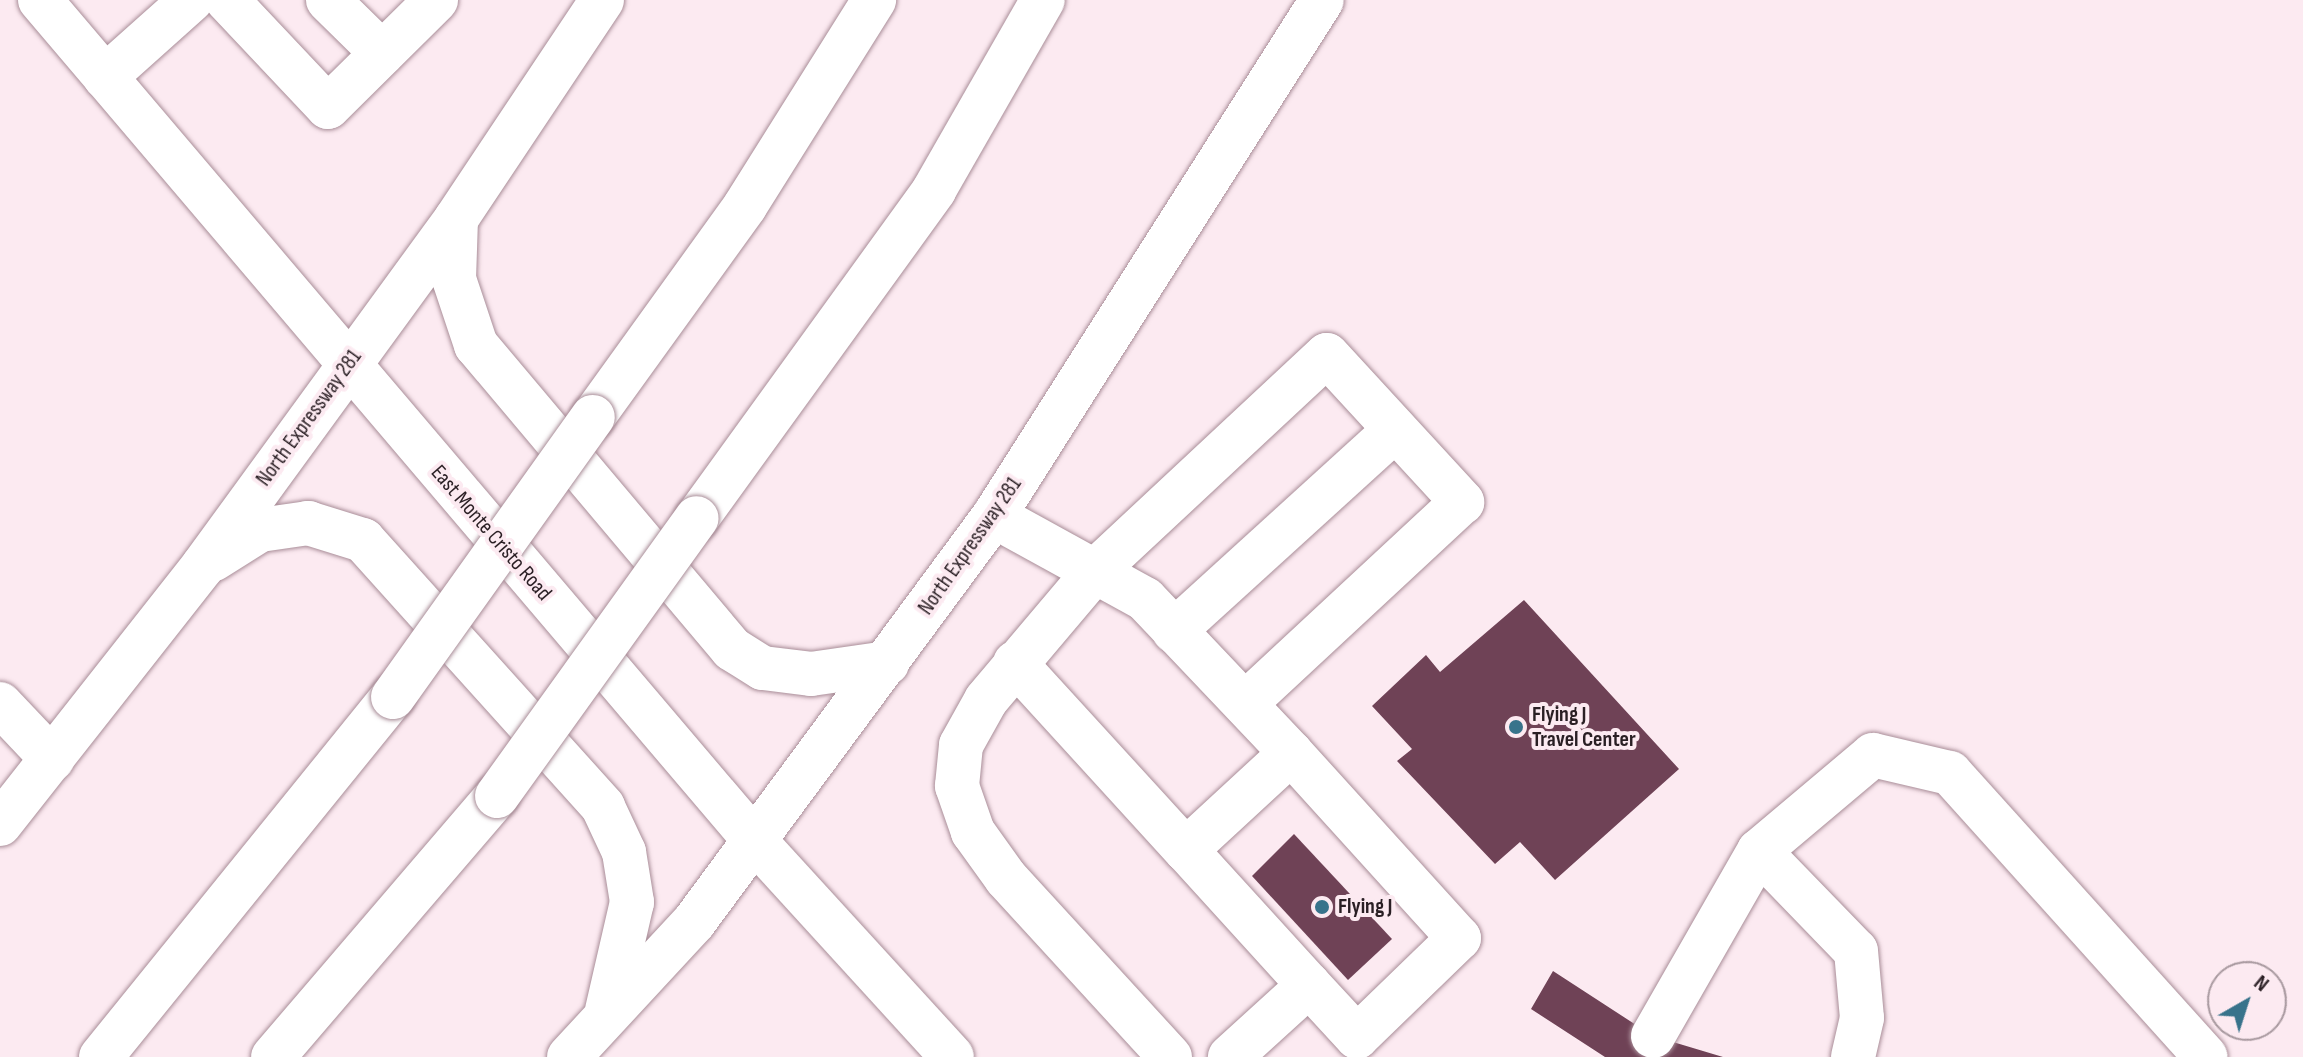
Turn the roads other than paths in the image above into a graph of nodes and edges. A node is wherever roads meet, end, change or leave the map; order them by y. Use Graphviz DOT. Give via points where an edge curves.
graph roads {
  1 [pos="40,0"];
  2 [pos="191,0"];
  3 [pos="227,0"];
  4 [pos="328,0"];
  5 [pos="602,0"];
  6 [pos="874,0"];
  7 [pos="1043,0"];
  8 [pos="1322,0"];
  9 [pos="421,5"];
  10 [pos="382,53"];
  11 [pos="105,77"];
  12 [pos="456,219"];
  13 [pos="346,365"];
  14 [pos="1395,430"];
  15 [pos="994,516"];
  16 [pos="203,566"];
  17 [pos="1094,572"];
  18 [pos="1174,631"];
  19 [pos="887,663"];
  20 [pos="1015,663"];
  21 [pos="0,704"];
  22 [pos="1245,704"];
  23 [pos="1291,753"];
  24 [pos="52,759"];
  25 [pos="0,824"];
  26 [pos="755,841"];
  27 [pos="1186,850"];
  28 [pos="1759,851"];
  29 [pos="1309,985"];
  30 [pos="604,1020"];
  31 [pos="1653,1036"];
  32 [pos="101,1057"];
  33 [pos="273,1057"];
  34 [pos="569,1057"];
  35 [pos="952,1057"];
  36 [pos="1170,1057"];
  37 [pos="1230,1057"];
  38 [pos="1853,1057"];
  39 [pos="2206,1057"];
  1 -- 11 [label="main road, East Monte Cristo Road"];
  2 -- 11 [label="main road"];
  3 -- 10 [label="main road" via="328,107"];
  4 -- 10 [label="main road"];
  5 -- 12 [label="main road, North Expressway 281"];
  6 -- 32 [label="main road, bridge" via="745,206 393,697"];
  7 -- 33 [label="main road, bridge" via="934,190 497,796"];
  8 -- 15 [label="main road, North Expressway 281"];
  9 -- 10 [label="main road"];
  11 -- 13 [label="main road, East Monte Cristo Road"];
  12 -- 13 [label="main road, North Expressway 281"];
  12 -- 19 [label="main road" via="454,279 476,345 732,649 763,668 811,674"];
  13 -- 16 [label="main road, North Expressway 281"];
  13 -- 26 [label="main road, East Monte Cristo Road"];
  14 -- 17 [label="main road" via="1327,355"];
  14 -- 18 [label="main road"];
  14 -- 22 [label="main road" via="1462,502"];
  15 -- 17 [label="main road"];
  15 -- 19 [label="main road, North Expressway 281"];
  16 -- 24 [label="main road, North Expressway 281"];
  16 -- 30 [label="main road" via="272,528 308,523 363,540 603,807 624,852 632,902"];
  17 -- 18 [label="main road" via="1145,599"];
  17 -- 20 [label="main road"];
  18 -- 22 [label="main road"];
  19 -- 26 [label="main road, North Expressway 281"];
  20 -- 27 [label="main road"];
  20 -- 36 [label="main road" via="961,745 957,786 973,832 1006,878"];
  21 -- 24 [label="main road"];
  22 -- 23 [label="main road"];
  23 -- 27 [label="main road"];
  23 -- 29 [label="main road" via="1459,938 1357,1037"];
  24 -- 25 [label="main road, North Expressway 281"];
  26 -- 30 [label="main road, North Expressway 281" via="694,922"];
  26 -- 35 [label="main road, East Monte Cristo Road"];
  27 -- 29 [label="main road"];
  28 -- 31 [label="main road"];
  28 -- 38 [label="main road" via="1856,951 1862,1018"];
  28 -- 39 [label="main road" via="1873,755 1950,773"];
  29 -- 37 [label="main road"];
  30 -- 34 [label="main road, North Expressway 281"];
}
